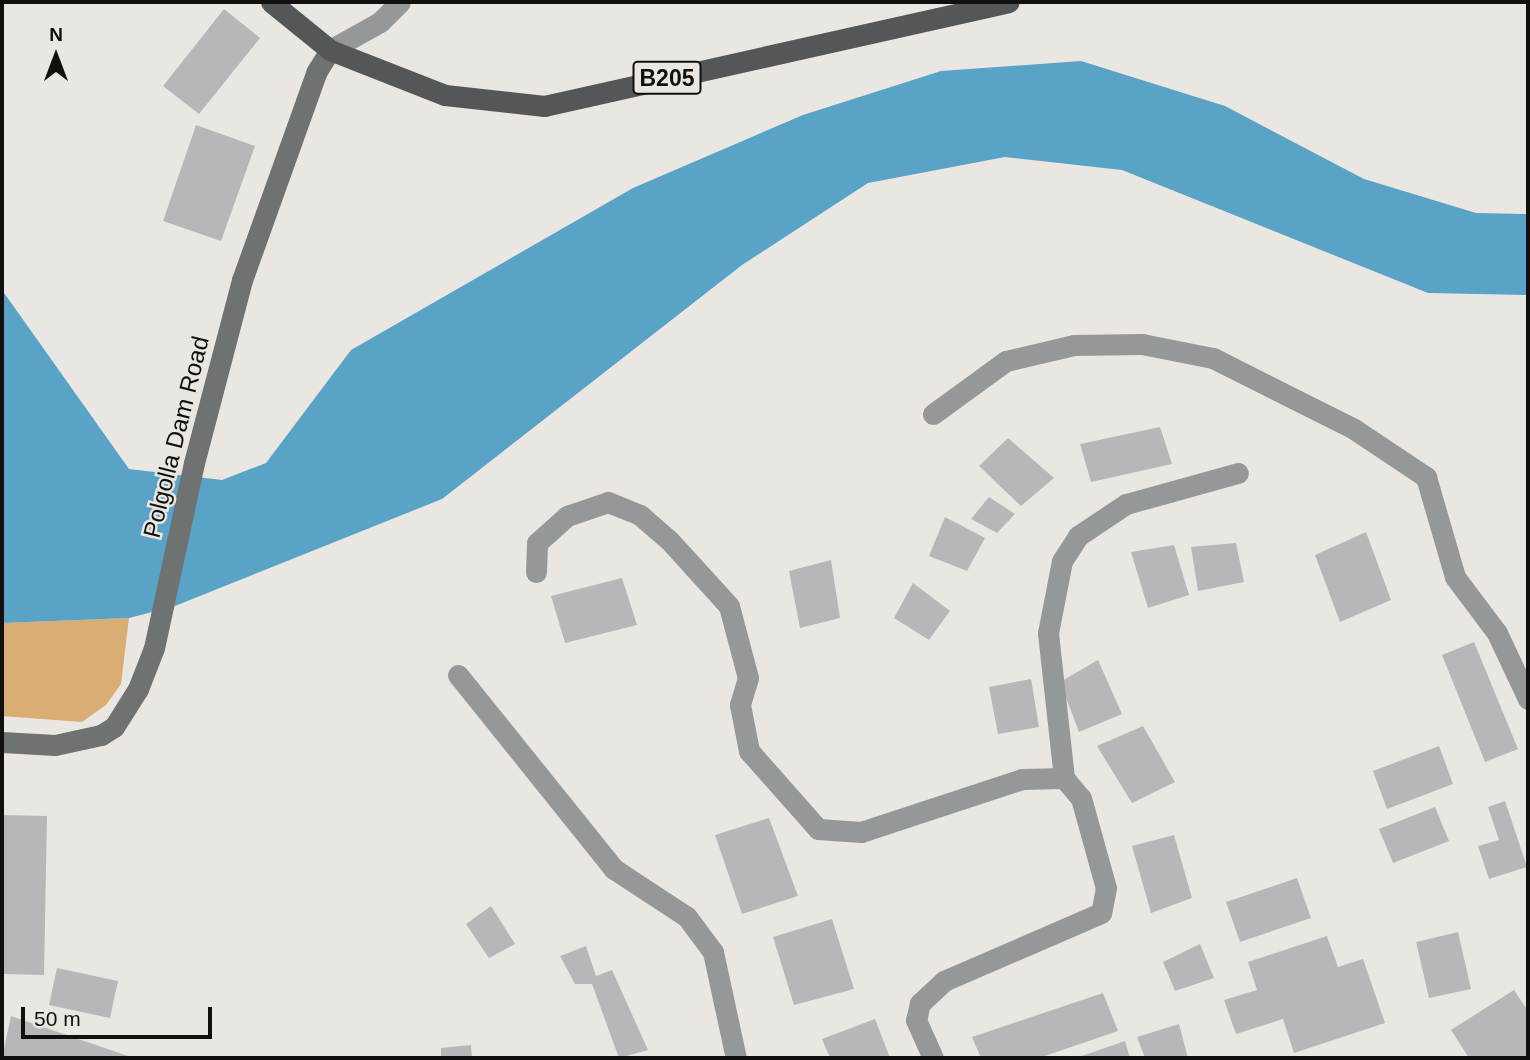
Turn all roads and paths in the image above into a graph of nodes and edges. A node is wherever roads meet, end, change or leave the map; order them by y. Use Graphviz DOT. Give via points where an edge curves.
graph roads {
  1 [pos="271,2"];
  2 [pos="400,2"];
  3 [pos="1008,2"];
  4 [pos="330,50"];
  5 [pos="933,414"];
  6 [pos="1238,473"];
  7 [pos="536,572"];
  8 [pos="458,675"];
  9 [pos="1528,699"];
  10 [pos="2,742"];
  11 [pos="1065,778"];
  12 [pos="736,1058"];
  13 [pos="933,1058"];
  1 -- 4 [label="main road, B205"];
  2 -- 4 [label="street" via="380,22"];
  3 -- 4 [label="main road, B205" via="544,106 444,95"];
  4 -- 10 [label="main road, Polgolla Dam Road" via="317,71 242,279 146,670 114,727 101,735 55,746"];
  5 -- 9 [label="street" via="1006,362 1074,345 1142,344 1213,358 1354,429 1426,477 1455,577 1497,633"];
  6 -- 11 [label="street" via="1126,504 1078,536 1062,561 1048,633"];
  7 -- 11 [label="street" via="537,542 567,516 608,502 640,515 669,540 729,606 748,678 740,705 750,751 818,829 862,832 1022,779"];
  8 -- 12 [label="street" via="614,869 687,917 713,952"];
  11 -- 13 [label="street" via="1081,798 1106,888 1101,914 944,981 920,1003 916,1020"];
}
